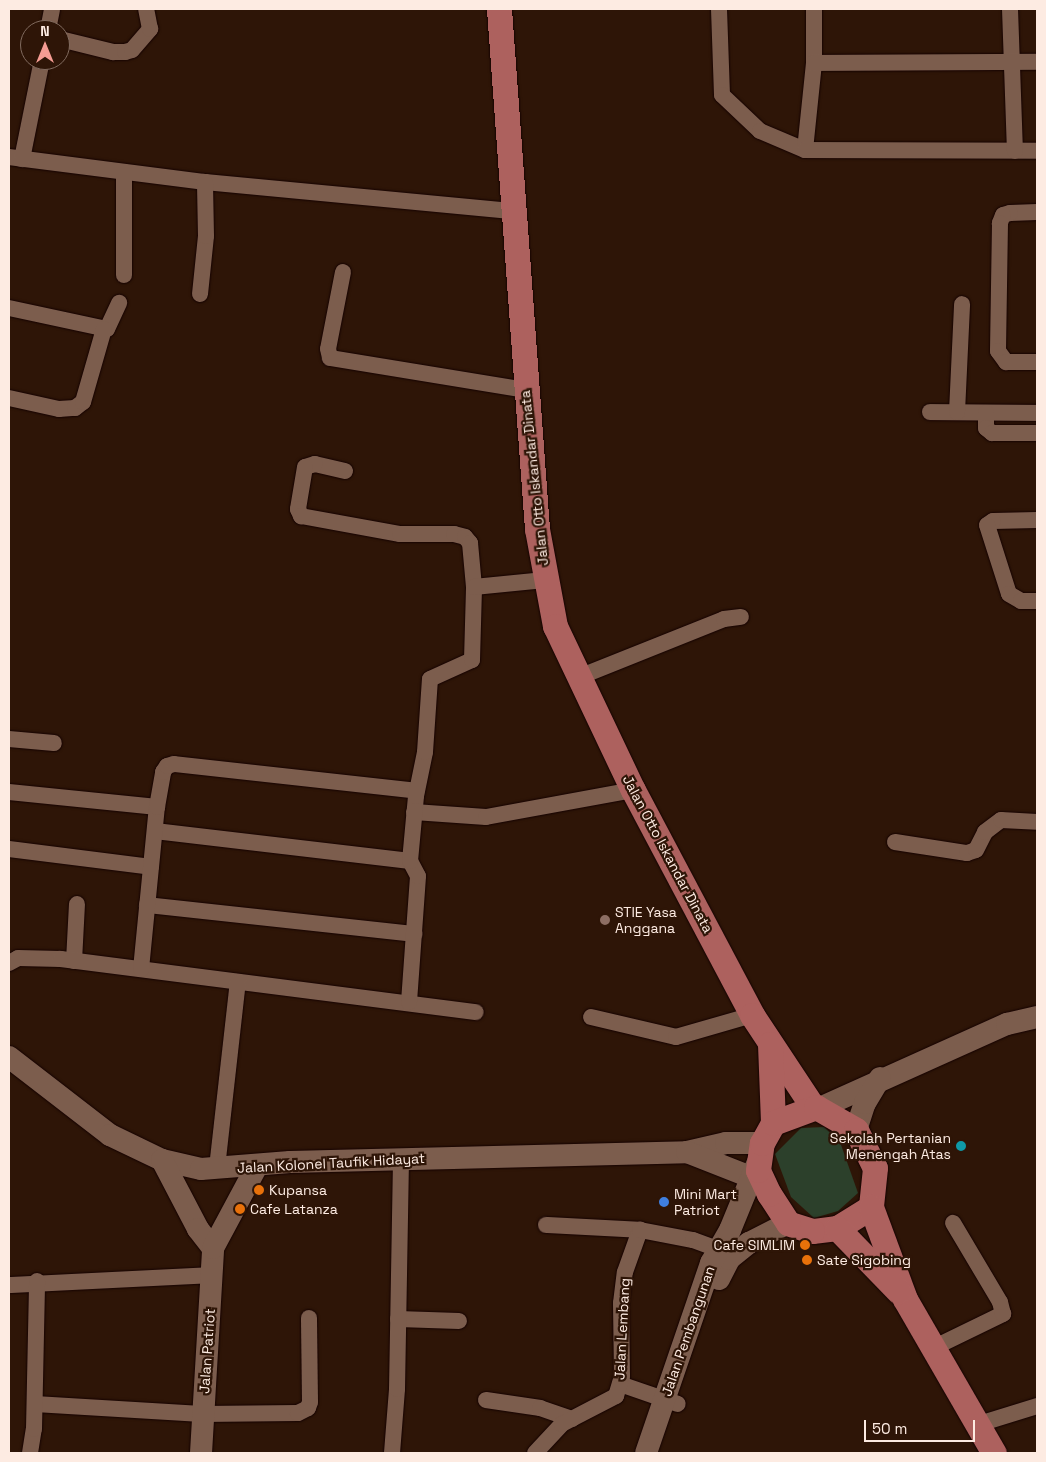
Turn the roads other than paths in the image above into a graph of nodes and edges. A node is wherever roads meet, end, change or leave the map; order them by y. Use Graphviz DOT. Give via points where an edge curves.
graph roads {
  1 [pos="146,9"];
  2 [pos="498,9"];
  3 [pos="719,9"];
  4 [pos="814,9"];
  5 [pos="1010,9"];
  6 [pos="70,41"];
  7 [pos="1037,62"];
  8 [pos="814,63"];
  9 [pos="1010,63"];
  10 [pos="39,70"];
  11 [pos="805,150"];
  12 [pos="1015,151"];
  13 [pos="1037,151"];
  14 [pos="15,158"];
  15 [pos="124,172"];
  16 [pos="205,182"];
  17 [pos="514,211"];
  18 [pos="1037,212"];
  19 [pos="343,272"];
  20 [pos="124,275"];
  21 [pos="200,294"];
  22 [pos="119,303"];
  23 [pos="962,304"];
  24 [pos="9,308"];
  25 [pos="104,329"];
  26 [pos="1037,362"];
  27 [pos="526,390"];
  28 [pos="9,398"];
  29 [pos="930,412"];
  30 [pos="957,412"];
  31 [pos="986,413"];
  32 [pos="1037,413"];
  33 [pos="1037,432"];
  34 [pos="345,471"];
  35 [pos="1037,520"];
  36 [pos="545,580"];
  37 [pos="474,587"];
  38 [pos="1037,601"];
  39 [pos="741,616"];
  40 [pos="579,677"];
  41 [pos="9,739"];
  42 [pos="54,743"];
  43 [pos="633,790"];
  44 [pos="418,791"];
  45 [pos="9,792"];
  46 [pos="157,807"];
  47 [pos="414,812"];
  48 [pos="1037,822"];
  49 [pos="155,831"];
  50 [pos="894,842"];
  51 [pos="9,848"];
  52 [pos="410,861"];
  53 [pos="151,867"];
  54 [pos="76,904"];
  55 [pos="147,905"];
  56 [pos="414,934"];
  57 [pos="74,961"];
  58 [pos="9,963"];
  59 [pos="141,968"];
  60 [pos="238,982"];
  61 [pos="409,1002"];
  62 [pos="476,1012"];
  63 [pos="752,1015"];
  64 [pos="591,1017"];
  65 [pos="1037,1018"];
  66 [pos="770,1044"];
  67 [pos="9,1058"];
  68 [pos="880,1078"];
  69 [pos="817,1107"];
  70 [pos="856,1130"];
  71 [pos="687,1152"];
  72 [pos="762,1156"];
  73 [pos="401,1158"];
  74 [pos="162,1160"];
  75 [pos="257,1166"];
  76 [pos="217,1168"];
  77 [pos="871,1207"];
  78 [pos="788,1223"];
  79 [pos="953,1223"];
  80 [pos="546,1224"];
  81 [pos="837,1228"];
  82 [pos="640,1230"];
  83 [pos="730,1230"];
  84 [pos="748,1243"];
  85 [pos="213,1248"];
  86 [pos="724,1255"];
  87 [pos="211,1275"];
  88 [pos="38,1282"];
  89 [pos="9,1284"];
  90 [pos="905,1298"];
  91 [pos="309,1318"];
  92 [pos="398,1319"];
  93 [pos="459,1321"];
  94 [pos="936,1352"];
  95 [pos="620,1384"];
  96 [pos="486,1400"];
  97 [pos="671,1402"];
  98 [pos="34,1404"];
  99 [pos="1037,1406"];
  100 [pos="202,1414"];
  101 [pos="572,1419"];
  102 [pos="978,1424"];
  103 [pos="30,1453"];
  104 [pos="201,1453"];
  105 [pos="392,1453"];
  106 [pos="535,1453"];
  107 [pos="646,1453"];
  108 [pos="662,1453"];
  109 [pos="994,1453"];
  1 -- 6 [label="street" via="150,29 132,50 126,52"];
  2 -- 17 [label="main road, Jalan Otto Iskandar Dinata"];
  3 -- 11 [label="street" via="722,95 760,131"];
  4 -- 8 [label="street"];
  5 -- 9 [label="street"];
  7 -- 9 [label="street"];
  8 -- 9 [label="street"];
  8 -- 11 [label="street"];
  9 -- 12 [label="street"];
  10 -- 14 [label="street"];
  11 -- 12 [label="street"];
  12 -- 13 [label="street"];
  14 -- 15 [label="street"];
  15 -- 16 [label="street"];
  15 -- 20 [label="street"];
  16 -- 17 [label="street"];
  16 -- 21 [label="street" via="206,236"];
  17 -- 27 [label="main road, Jalan Otto Iskandar Dinata"];
  18 -- 26 [label="street" via="1003,215 1000,223 998,351 1006,362"];
  19 -- 27 [label="street" via="328,349 330,358"];
  22 -- 25 [label="street" via="110,327"];
  23 -- 30 [label="street"];
  24 -- 25 [label="street"];
  25 -- 28 [label="street" via="84,402 75,408 60,409"];
  27 -- 36 [label="main road, Jalan Otto Iskandar Dinata" via="536,529"];
  29 -- 30 [label="street"];
  30 -- 31 [label="street"];
  31 -- 32 [label="street"];
  31 -- 33 [label="street" via="986,428 992,433"];
  34 -- 37 [label="street" via="315,464 305,467 298,509 301,516 400,534 465,537 470,543"];
  35 -- 38 [label="street" via="993,521 987,526 987,532 1009,594 1021,601"];
  36 -- 37 [label="street"];
  36 -- 40 [label="main road, Jalan Otto Iskandar Dinata" via="555,626"];
  37 -- 44 [label="street" via="472,660 430,679 425,752"];
  39 -- 40 [label="street" via="724,619"];
  40 -- 43 [label="main road, Jalan Otto Iskandar Dinata"];
  41 -- 42 [label="street"];
  43 -- 47 [label="street" via="486,817"];
  43 -- 63 [label="main road, Jalan Otto Iskandar Dinata"];
  44 -- 46 [label="street" via="174,764 163,772"];
  44 -- 47 [label="street"];
  45 -- 46 [label="street"];
  46 -- 49 [label="street"];
  47 -- 52 [label="street"];
  48 -- 50 [label="street" via="1001,820 985,832 976,850 967,853"];
  49 -- 52 [label="street"];
  49 -- 53 [label="street"];
  51 -- 53 [label="street"];
  52 -- 56 [label="street" via="418,876"];
  53 -- 55 [label="street"];
  54 -- 57 [label="street"];
  55 -- 56 [label="street"];
  55 -- 59 [label="street"];
  56 -- 61 [label="street"];
  57 -- 58 [label="street" via="18,958"];
  57 -- 59 [label="street"];
  59 -- 60 [label="street"];
  60 -- 61 [label="street"];
  60 -- 76 [label="street"];
  61 -- 62 [label="street"];
  63 -- 64 [label="street" via="676,1037"];
  63 -- 66 [label="main road, Jalan Otto Iskandar Dinata"];
  65 -- 68 [label="main road" via="1007,1024"];
  66 -- 69 [label="main road, Jalan Otto Iskandar Dinata"];
  66 -- 72 [label="main road"];
  67 -- 74 [label="main road, Jalan Kolonel Taufik Hidayat" via="110,1135"];
  68 -- 69 [label="main road"];
  68 -- 70 [label="main road" via="865,1103"];
  69 -- 70 [label="main road"];
  69 -- 72 [label="main road"];
  70 -- 77 [label="main road" via="874,1168"];
  71 -- 72 [label="main road"];
  71 -- 72 [label="main road" via="726,1143"];
  71 -- 73 [label="main road, Jalan Kolonel Taufik Hidayat"];
  72 -- 78 [label="main road"];
  72 -- 83 [label="main road, Jalan Pembangunan"];
  73 -- 75 [label="main road, Jalan Kolonel Taufik Hidayat"];
  73 -- 92 [label="street" via="403,1220"];
  74 -- 76 [label="main road, Jalan Kolonel Taufik Hidayat" via="201,1169"];
  74 -- 85 [label="main road" via="198,1229"];
  75 -- 76 [label="main road, Jalan Kolonel Taufik Hidayat"];
  75 -- 85 [label="main road, Jalan Patriot"];
  77 -- 81 [label="main road"];
  77 -- 90 [label="main road"];
  78 -- 81 [label="main road" via="812,1231"];
  78 -- 84 [label="main road, Jalan Pembangunan"];
  79 -- 94 [label="street" via="1000,1302 1003,1314"];
  80 -- 82 [label="street"];
  81 -- 90 [label="main road"];
  82 -- 86 [label="street" via="693,1240"];
  82 -- 95 [label="street, Jalan Lembang" via="625,1272"];
  83 -- 84 [label="main road"];
  83 -- 86 [label="main road, Jalan Pembangunan"];
  84 -- 86 [label="main road, Jalan Pembangunan"];
  85 -- 87 [label="main road, Jalan Patriot"];
  86 -- 97 [label="main road, Jalan Pembangunan" via="712,1263"];
  87 -- 88 [label="street"];
  87 -- 100 [label="main road, Jalan Patriot"];
  88 -- 89 [label="street"];
  88 -- 98 [label="street"];
  90 -- 94 [label="main road"];
  91 -- 100 [label="street" via="308,1408 298,1413"];
  92 -- 93 [label="street"];
  92 -- 105 [label="street" via="398,1389"];
  94 -- 102 [label="main road"];
  95 -- 97 [label="street"];
  95 -- 101 [label="street, Jalan Lembang" via="616,1396"];
  96 -- 101 [label="street" via="540,1408"];
  97 -- 107 [label="main road, Jalan Pembangunan"];
  97 -- 108 [label="main road, Jalan Pembangunan"];
  98 -- 100 [label="street"];
  98 -- 103 [label="street"];
  99 -- 102 [label="street"];
  100 -- 104 [label="main road, Jalan Patriot"];
  101 -- 106 [label="street, Jalan Lembang" via="555,1430"];
  102 -- 109 [label="main road"];
}
